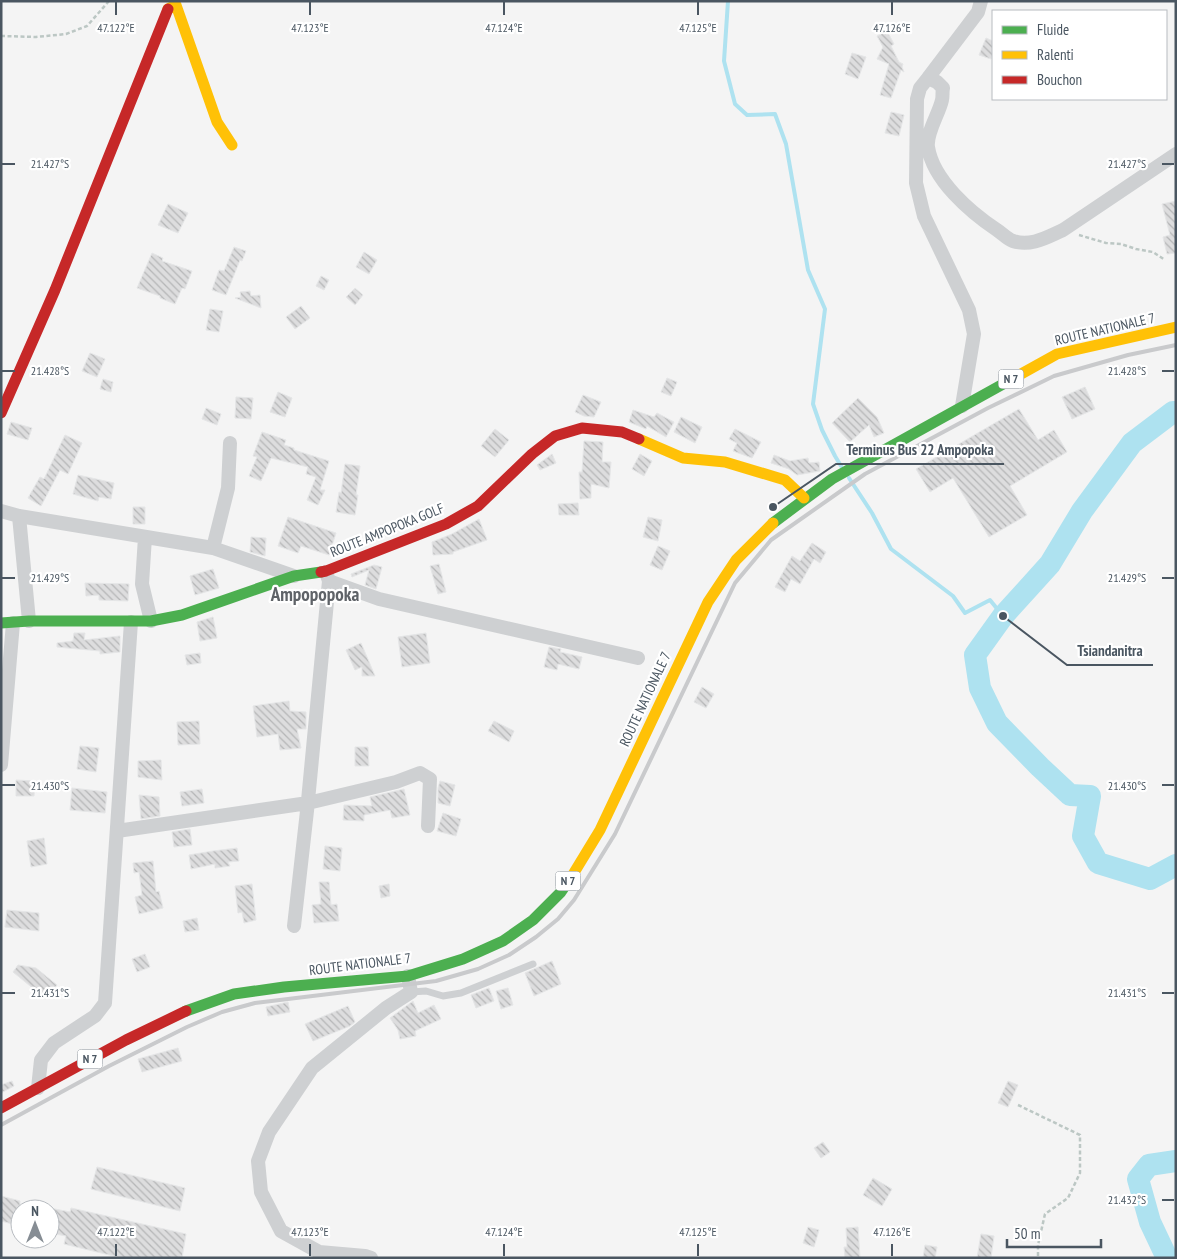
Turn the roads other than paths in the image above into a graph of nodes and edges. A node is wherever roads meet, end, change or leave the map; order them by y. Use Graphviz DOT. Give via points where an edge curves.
graph roads {
  1 [pos="980,1"];
  2 [pos="175,3"];
  3 [pos="928,78"];
  4 [pos="232,145"];
  5 [pos="1176,154"];
  6 [pos="1176,328"];
  7 [pos="6,389"];
  8 [pos="962,406"];
  9 [pos="1,413"];
  10 [pos="230,443"];
  11 [pos="804,498"];
  12 [pos="1,511"];
  13 [pos="19,516"];
  14 [pos="146,538"];
  15 [pos="213,548"];
  16 [pos="294,576"];
  17 [pos="327,576"];
  18 [pos="29,621"];
  19 [pos="151,621"];
  20 [pos="131,622"];
  21 [pos="7,623"];
  22 [pos="638,658"];
  23 [pos="1,765"];
  24 [pos="308,803"];
  25 [pos="428,826"];
  26 [pos="117,831"];
  27 [pos="294,926"];
  28 [pos="533,964"];
  29 [pos="408,976"];
  30 [pos="411,992"];
  31 [pos="38,1088"];
  32 [pos="1,1108"];
  33 [pos="371,1258"];
  1 -- 3 [label="street" via="978,12"];
  2 -- 4 [label="main road" via="209,101"];
  2 -- 7 [label="main road" via="168,8 55,290"];
  3 -- 5 [label="street" via="938,82 942,88 928,144 930,158 944,182 967,206 1012,240 1031,242 1063,230"];
  3 -- 8 [label="street" via="917,99 916,183 924,216 969,310 974,334"];
  6 -- 8 [label="main road, ROUTE NATIONALE 7 / N 7" via="1057,354"];
  7 -- 9 [label="main road"];
  8 -- 11 [label="main road, ROUTE NATIONALE 7 / N 7"];
  10 -- 15 [label="street" via="228,488"];
  11 -- 17 [label="main road, ROUTE AMPOPOKA GOLF" via="785,480 725,462 683,458 622,432 582,428 555,436 478,506 446,524"];
  11 -- 29 [label="main road, ROUTE NATIONALE 7 / N 7" via="777,519 736,560 708,602 600,830 561,892 533,920 503,941 463,959"];
  12 -- 13 [label="street"];
  13 -- 14 [label="street"];
  13 -- 18 [label="street"];
  14 -- 15 [label="street"];
  14 -- 19 [label="street" via="142,584"];
  15 -- 16 [label="street"];
  16 -- 17 [label="main road, ROUTE AMPOPOKA GOLF"];
  16 -- 19 [label="main road, ROUTE AMPOPOKA GOLF" via="182,615"];
  17 -- 22 [label="street" via="379,599"];
  17 -- 24 [label="street"];
  18 -- 20 [label="main road, ROUTE AMPOPOKA GOLF"];
  18 -- 21 [label="main road, ROUTE AMPOPOKA GOLF"];
  19 -- 20 [label="main road, ROUTE AMPOPOKA GOLF"];
  20 -- 26 [label="street"];
  21 -- 23 [label="street"];
  24 -- 25 [label="street" via="420,773 430,779"];
  24 -- 26 [label="street"];
  24 -- 27 [label="street"];
  26 -- 31 [label="street" via="106,1004 95,1016 54,1044 42,1060"];
  28 -- 30 [label="lane" via="460,993 443,996 426,991"];
  29 -- 30 [label="street"];
  29 -- 31 [label="main road, ROUTE NATIONALE 7 / N 7" via="234,994 181,1013"];
  30 -- 33 [label="street" via="386,1008 312,1068 270,1132 258,1161 261,1192 281,1231 319,1252"];
  31 -- 32 [label="main road, ROUTE NATIONALE 7 / N 7"];
}
